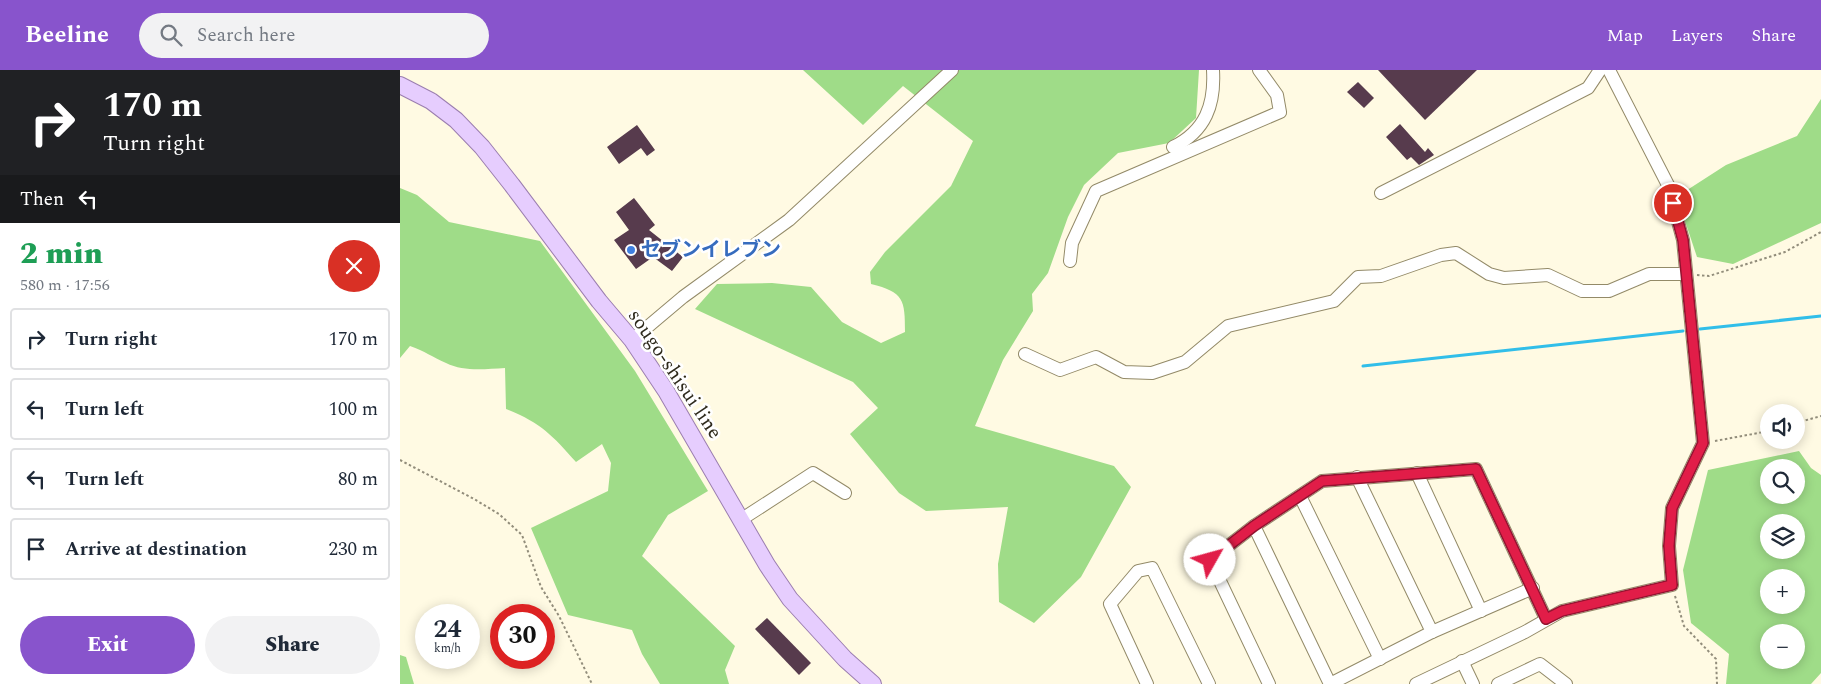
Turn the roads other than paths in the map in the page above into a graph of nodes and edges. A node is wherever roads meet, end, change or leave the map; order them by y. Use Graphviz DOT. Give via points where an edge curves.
graph roads {
  1 [pos="952,70"];
  2 [pos="1213,70"];
  3 [pos="1259,70"];
  4 [pos="1600,70"];
  5 [pos="1609,70"];
  6 [pos="400,85"];
  7 [pos="1173,147"];
  8 [pos="1381,192"];
  9 [pos="1070,261"];
  10 [pos="1686,274"];
  11 [pos="632,340"];
  12 [pos="1024,354"];
  13 [pos="1417,473"];
  14 [pos="1356,477"];
  15 [pos="845,493"];
  16 [pos="1300,496"];
  17 [pos="742,520"];
  18 [pos="1254,526"];
  19 [pos="1533,588"];
  20 [pos="1480,611"];
  21 [pos="1546,619"];
  22 [pos="1432,632"];
  23 [pos="1380,659"];
  24 [pos="1462,661"];
  25 [pos="874,684"];
  26 [pos="1148,684"];
  27 [pos="1209,684"];
  28 [pos="1268,684"];
  29 [pos="1330,684"];
  30 [pos="1416,684"];
  31 [pos="1473,684"];
  32 [pos="1498,684"];
  33 [pos="1566,684"];
  1 -- 11 [label="street" via="789,220 684,297"];
  2 -- 7 [label="street" via="1214,93 1204,118 1189,139"];
  3 -- 9 [label="street" via="1277,95 1280,112 1096,191 1072,243"];
  4 -- 8 [label="street" via="1588,88"];
  5 -- 10 [label="street" via="1668,185 1683,240"];
  6 -- 11 [label="main road, sougo-shisui line" via="431,100 482,147"];
  10 -- 12 [label="street" via="1649,274 1609,291 1582,291 1548,275 1504,278 1490,274 1456,253 1381,276 1358,277 1334,301 1228,326 1185,362 1152,373 1124,372 1096,358 1060,370"];
  10 -- 21 [label="street" via="1703,443 1672,508 1669,546 1672,585 1562,611"];
  11 -- 17 [label="main road, sougo-shisui line"];
  13 -- 14 [label="street"];
  13 -- 19 [label="street" via="1476,469"];
  13 -- 20 [label="street"];
  14 -- 16 [label="street" via="1322,481"];
  14 -- 22 [label="street"];
  15 -- 17 [label="street" via="813,473"];
  16 -- 18 [label="street"];
  16 -- 23 [label="street"];
  17 -- 25 [label="main road, sougo-shisui line" via="790,599 845,659"];
  18 -- 28 [label="street" via="1210,560"];
  18 -- 29 [label="street"];
  19 -- 20 [label="street"];
  19 -- 21 [label="street"];
  20 -- 22 [label="street"];
  21 -- 24 [label="street"];
  22 -- 23 [label="street"];
  23 -- 29 [label="street"];
  24 -- 30 [label="street"];
  24 -- 31 [label="street"];
  26 -- 27 [label="street" via="1110,604 1138,571 1152,568"];
  32 -- 33 [label="street" via="1540,664"];
}
